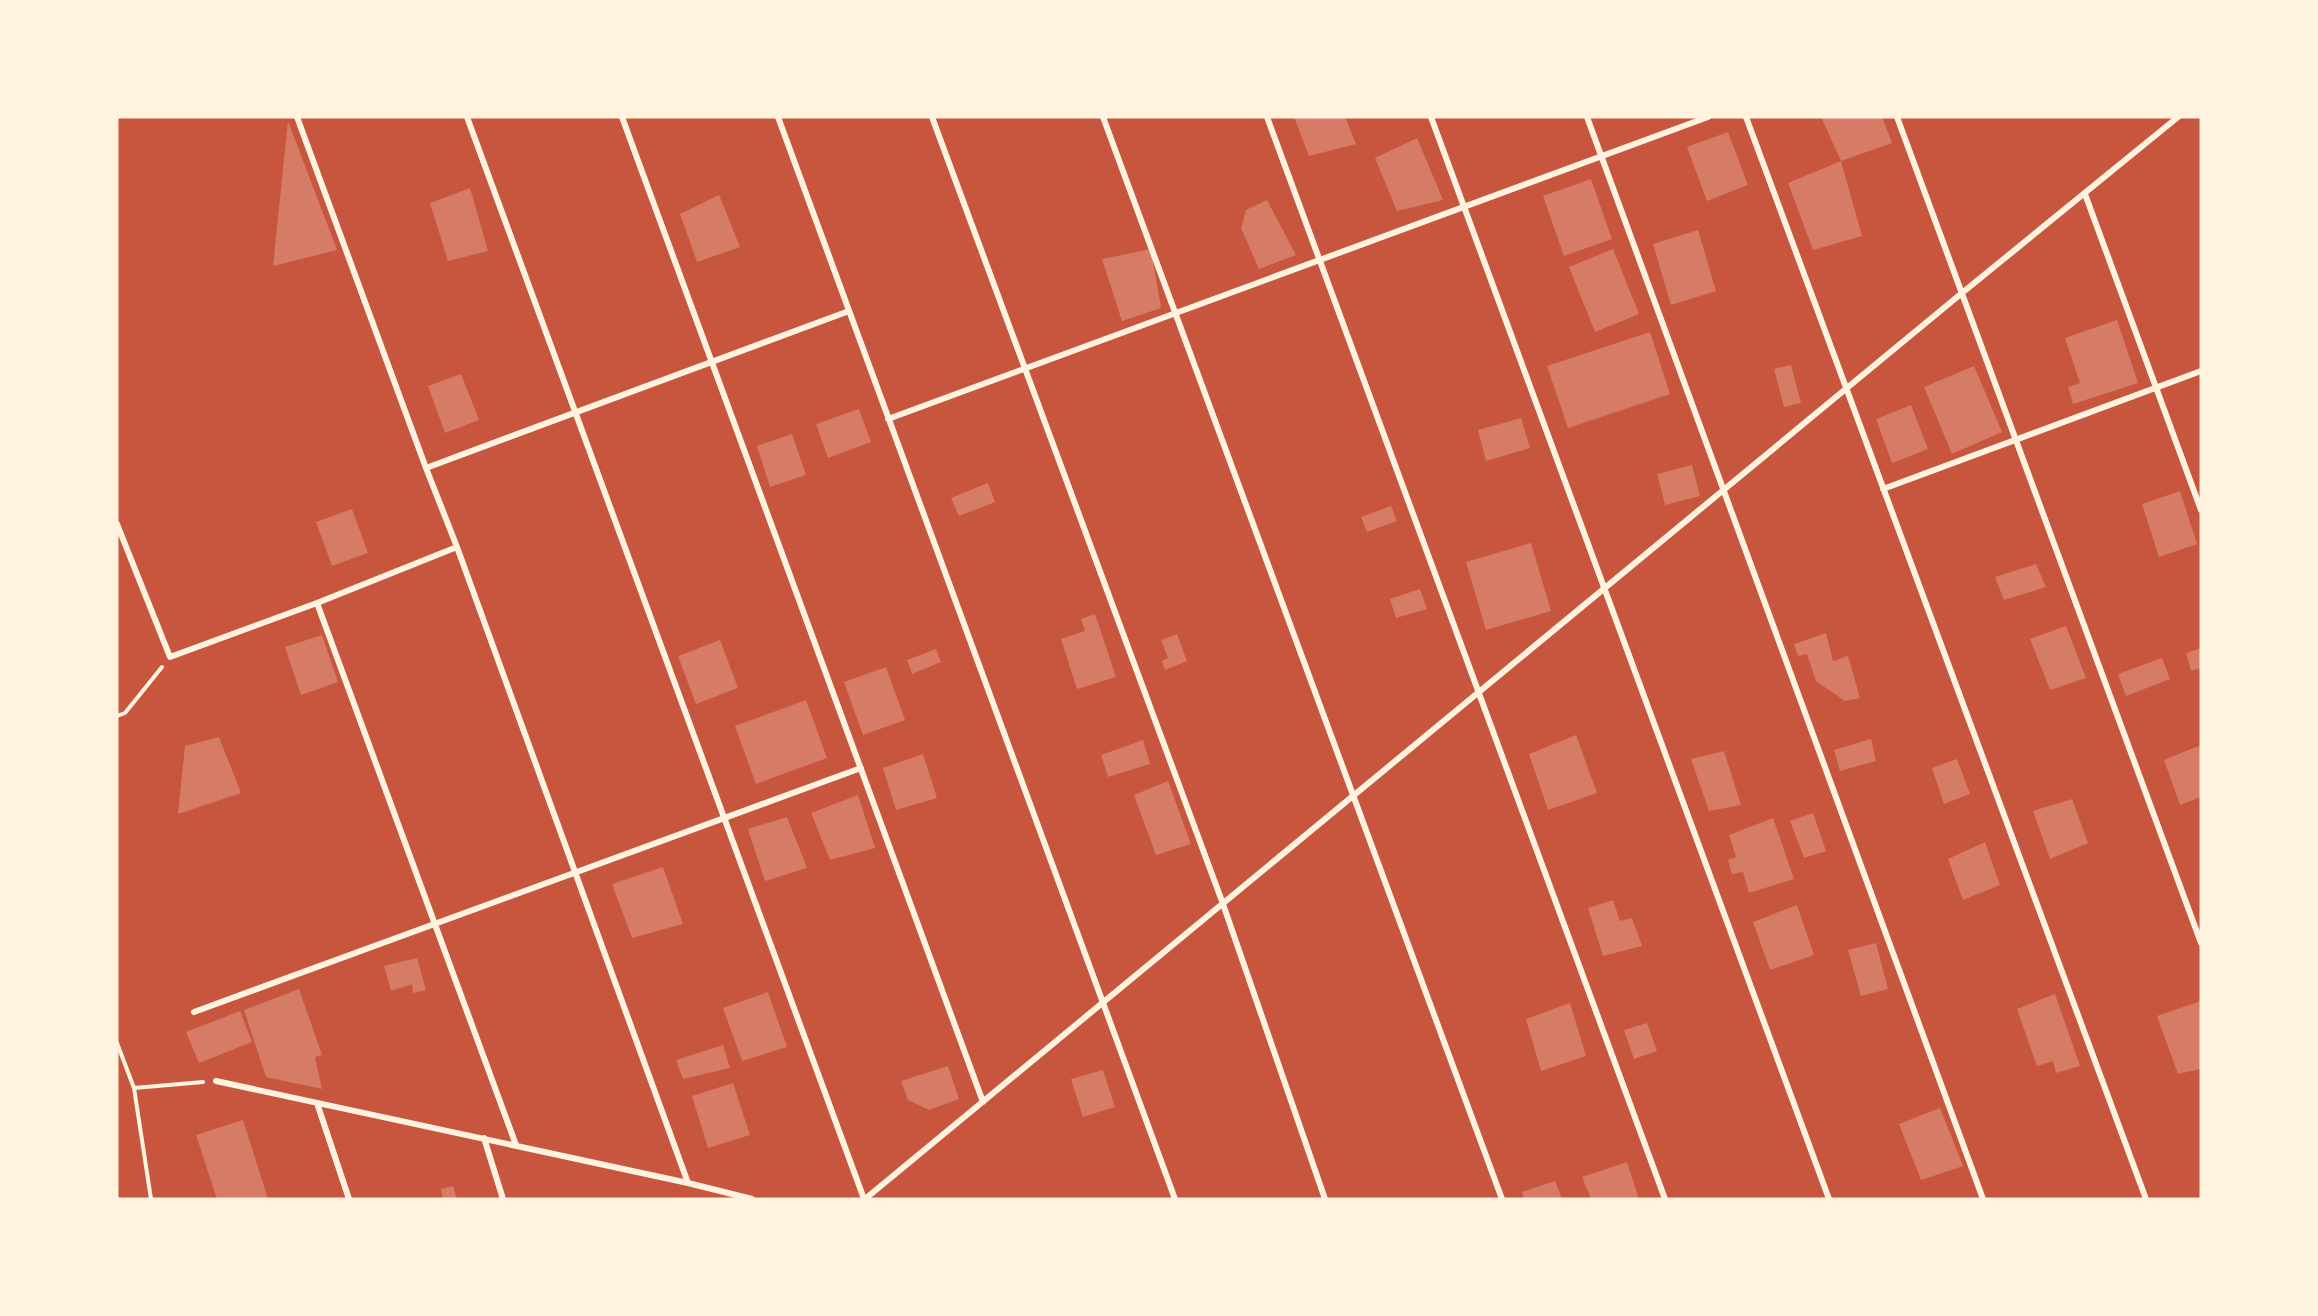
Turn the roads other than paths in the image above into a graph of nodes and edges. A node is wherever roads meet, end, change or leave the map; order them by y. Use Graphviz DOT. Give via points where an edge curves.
graph roads {
  1 [pos="297,117"];
  2 [pos="467,117"];
  3 [pos="622,117"];
  4 [pos="778,117"];
  5 [pos="932,117"];
  6 [pos="1103,117"];
  7 [pos="1267,117"];
  8 [pos="1431,117"];
  9 [pos="1587,117"];
  10 [pos="1708,117"];
  11 [pos="1746,117"];
  12 [pos="1897,117"];
  13 [pos="2178,117"];
  14 [pos="1601,156"];
  15 [pos="2085,194"];
  16 [pos="1464,207"];
  17 [pos="1320,260"];
  18 [pos="1962,293"];
  19 [pos="849,312"];
  20 [pos="1175,313"];
  21 [pos="712,362"];
  22 [pos="1025,368"];
  23 [pos="2201,371"];
  24 [pos="2156,388"];
  25 [pos="1846,390"];
  26 [pos="576,412"];
  27 [pos="888,419"];
  28 [pos="2016,440"];
  29 [pos="426,468"];
  30 [pos="1883,489"];
  31 [pos="1724,491"];
  32 [pos="2201,510"];
  33 [pos="117,524"];
  34 [pos="457,547"];
  35 [pos="1605,589"];
  36 [pos="317,603"];
  37 [pos="1479,693"];
  38 [pos="861,768"];
  39 [pos="1353,796"];
  40 [pos="725,818"];
  41 [pos="574,873"];
  42 [pos="1223,904"];
  43 [pos="435,924"];
  44 [pos="2201,944"];
  45 [pos="1103,1003"];
  46 [pos="194,1012"];
  47 [pos="216,1081"];
  48 [pos="983,1102"];
  49 [pos="317,1103"];
  50 [pos="484,1138"];
  51 [pos="516,1145"];
  52 [pos="688,1183"];
  53 [pos="349,1199"];
  54 [pos="503,1199"];
  55 [pos="752,1199"];
  56 [pos="865,1199"];
  57 [pos="1175,1199"];
  58 [pos="1325,1199"];
  59 [pos="1502,1199"];
  60 [pos="1665,1199"];
  61 [pos="1829,1199"];
  62 [pos="1983,1199"];
  63 [pos="2146,1199"];
  1 -- 29 [label="street"];
  2 -- 26 [label="street"];
  3 -- 21 [label="street"];
  4 -- 19 [label="street"];
  5 -- 22 [label="street"];
  6 -- 20 [label="street"];
  7 -- 17 [label="street"];
  8 -- 16 [label="street"];
  9 -- 14 [label="street"];
  10 -- 14 [label="street"];
  11 -- 25 [label="street"];
  12 -- 18 [label="street"];
  13 -- 15 [label="street"];
  14 -- 16 [label="street"];
  14 -- 31 [label="street"];
  15 -- 18 [label="street"];
  15 -- 24 [label="street"];
  16 -- 17 [label="street"];
  16 -- 35 [label="street"];
  17 -- 20 [label="street"];
  17 -- 37 [label="street"];
  18 -- 25 [label="street"];
  18 -- 28 [label="street"];
  19 -- 21 [label="street"];
  19 -- 27 [label="street"];
  20 -- 22 [label="street"];
  20 -- 39 [label="street"];
  21 -- 26 [label="street"];
  21 -- 38 [label="street"];
  22 -- 27 [label="street"];
  22 -- 42 [label="street"];
  23 -- 24 [label="street"];
  24 -- 28 [label="street"];
  24 -- 32 [label="street"];
  25 -- 30 [label="street"];
  25 -- 31 [label="street"];
  26 -- 29 [label="street"];
  26 -- 40 [label="street"];
  27 -- 45 [label="street"];
  28 -- 30 [label="street"];
  28 -- 44 [label="street"];
  29 -- 34 [label="street"];
  30 -- 63 [label="street"];
  31 -- 35 [label="street"];
  31 -- 62 [label="street"];
  33 -- 36 [label="street" via="170,657"];
  34 -- 36 [label="street"];
  34 -- 41 [label="street"];
  35 -- 37 [label="street"];
  35 -- 61 [label="street"];
  36 -- 43 [label="street"];
  37 -- 39 [label="street"];
  37 -- 60 [label="street"];
  38 -- 40 [label="street"];
  38 -- 48 [label="street"];
  39 -- 42 [label="street"];
  39 -- 59 [label="street"];
  40 -- 41 [label="street"];
  40 -- 56 [label="street"];
  41 -- 43 [label="street"];
  41 -- 52 [label="street"];
  42 -- 45 [label="street"];
  42 -- 58 [label="street"];
  43 -- 46 [label="street"];
  43 -- 51 [label="street"];
  45 -- 48 [label="street"];
  45 -- 57 [label="street"];
  47 -- 49 [label="street"];
  48 -- 56 [label="street"];
  49 -- 50 [label="street"];
  49 -- 53 [label="street"];
  50 -- 51 [label="street"];
  50 -- 54 [label="street"];
  51 -- 52 [label="street"];
  52 -- 55 [label="street"];
}
